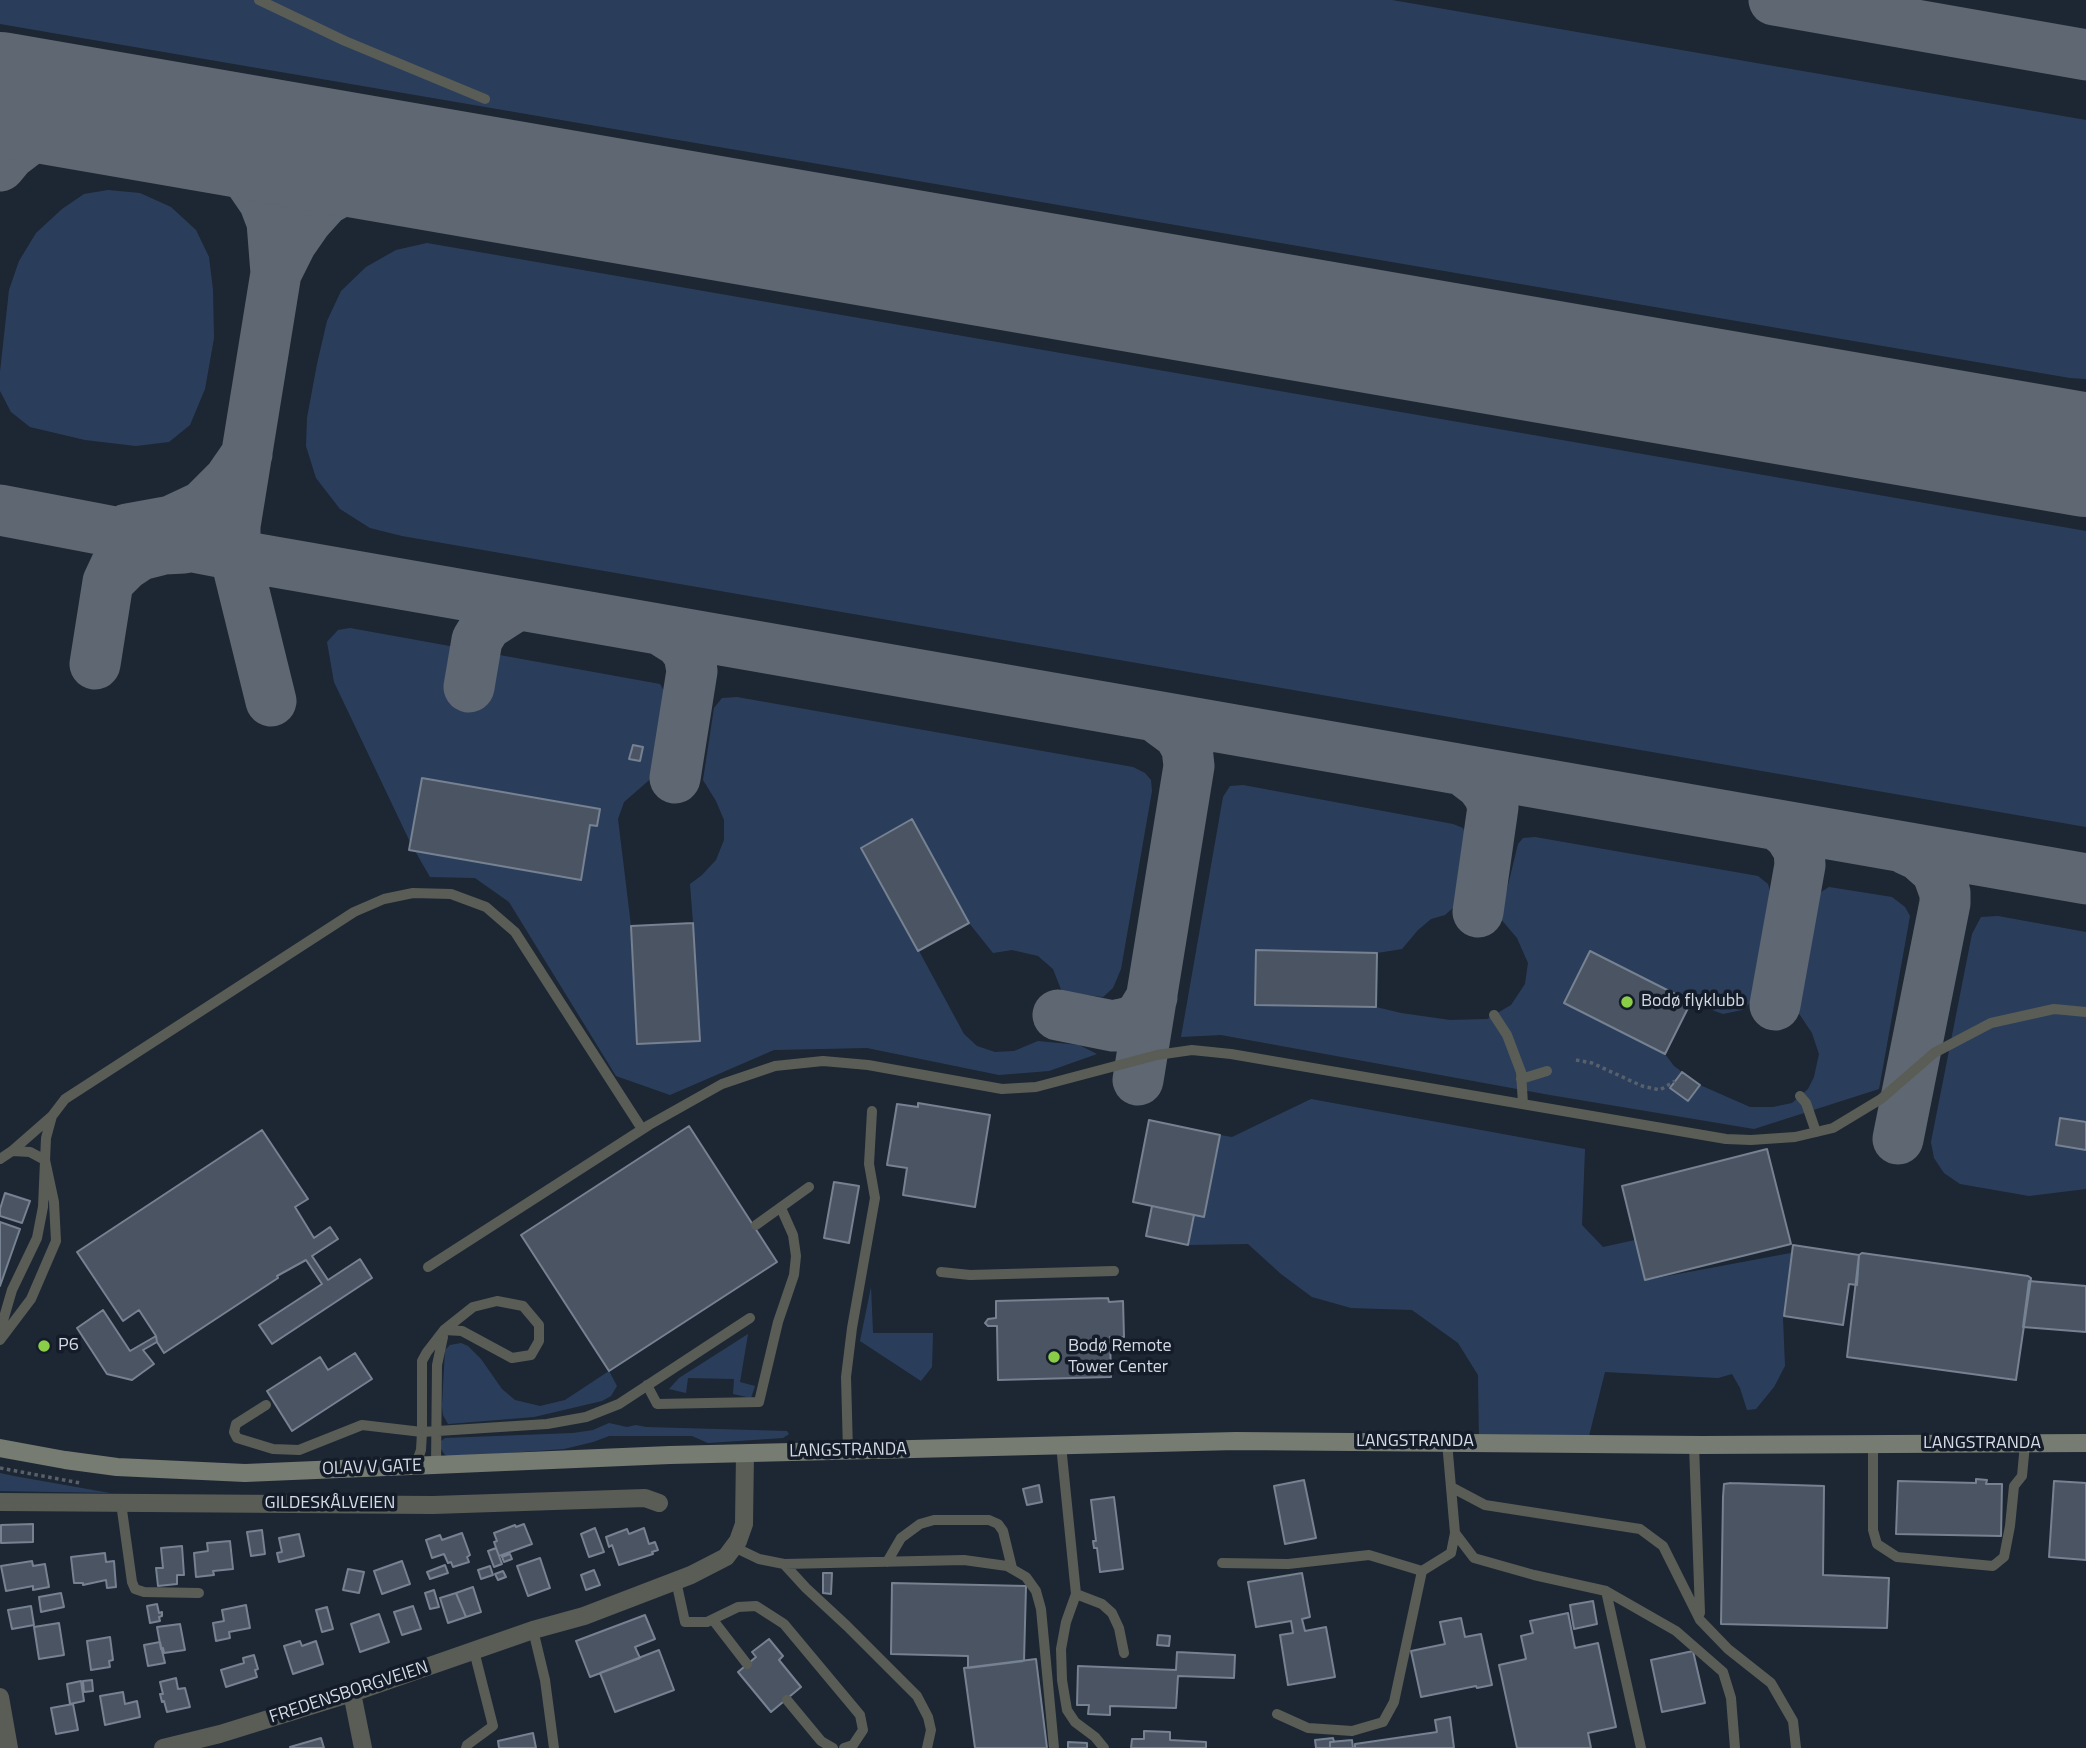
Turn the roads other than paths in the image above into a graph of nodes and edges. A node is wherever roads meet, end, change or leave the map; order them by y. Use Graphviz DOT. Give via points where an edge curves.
graph roads {
  1 [pos="259,0"];
  2 [pos="485,99"];
  3 [pos="2086,1012"];
  4 [pos="1494,1015"];
  5 [pos="1547,1070"];
  6 [pos="1521,1079"];
  7 [pos="1800,1096"];
  8 [pos="1523,1104"];
  9 [pos="872,1111"];
  10 [pos="52,1116"];
  11 [pos="642,1129"];
  12 [pos="1816,1132"];
  13 [pos="12,1151"];
  14 [pos="0,1159"];
  15 [pos="45,1160"];
  16 [pos="809,1187"];
  17 [pos="781,1208"];
  18 [pos="756,1225"];
  19 [pos="428,1267"];
  20 [pos="1114,1271"];
  21 [pos="941,1272"];
  22 [pos="750,1318"];
  23 [pos="444,1330"];
  24 [pos="0,1331"];
  25 [pos="0,1340"];
  26 [pos="647,1385"];
  27 [pos="265,1405"];
  28 [pos="437,1431"];
  29 [pos="422,1432"];
  30 [pos="1447,1442"];
  31 [pos="2086,1443"];
  32 [pos="2025,1444"];
  33 [pos="1061,1445"];
  34 [pos="1694,1445"];
  35 [pos="1873,1445"];
  36 [pos="0,1448"];
  37 [pos="848,1451"];
  38 [pos="745,1454"];
  39 [pos="436,1466"];
  40 [pos="415,1467"];
  41 [pos="1451,1487"];
  42 [pos="0,1502"];
  43 [pos="121,1503"];
  44 [pos="659,1503"];
  45 [pos="1455,1533"];
  46 [pos="734,1547"];
  47 [pos="887,1562"];
  48 [pos="1222,1563"];
  49 [pos="784,1564"];
  50 [pos="1012,1569"];
  51 [pos="1422,1571"];
  52 [pos="676,1581"];
  53 [pos="1606,1591"];
  54 [pos="199,1593"];
  55 [pos="1076,1594"];
  56 [pos="713,1620"];
  57 [pos="1700,1620"];
  58 [pos="533,1630"];
  59 [pos="474,1651"];
  60 [pos="1124,1653"];
  61 [pos="747,1664"];
  62 [pos="352,1693"];
  63 [pos="0,1697"];
  64 [pos="786,1700"];
  65 [pos="1277,1714"];
  66 [pos="9,1748"];
  67 [pos="163,1748"];
  68 [pos="363,1748"];
  69 [pos="466,1748"];
  70 [pos="554,1748"];
  71 [pos="833,1748"];
  72 [pos="844,1748"];
  73 [pos="927,1748"];
  74 [pos="1054,1748"];
  75 [pos="1104,1748"];
  76 [pos="1641,1748"];
  77 [pos="1735,1748"];
  78 [pos="1796,1748"];
  1 -- 2 [label="lane"];
  3 -- 12 [label="lane" via="2054,1009 1991,1023 1934,1053 1881,1099 1833,1128"];
  4 -- 6 [label="lane" via="1507,1035"];
  5 -- 6 [label="lane"];
  6 -- 8 [label="lane"];
  7 -- 12 [label="lane"];
  8 -- 11 [label="lane" via="1192,1050 1036,1087 1002,1089 868,1065 823,1061 775,1066 722,1084"];
  8 -- 12 [label="lane" via="1726,1139"];
  9 -- 37 [label="lane" via="869,1164 875,1198 846,1377"];
  10 -- 11 [label="lane" via="65,1100 354,912 413,893 451,894 486,907 515,932"];
  10 -- 13 [label="lane"];
  10 -- 15 [label="lane"];
  11 -- 19 [label="lane"];
  13 -- 14 [label="lane"];
  13 -- 15 [label="lane" via="30,1152"];
  15 -- 24 [label="lane" via="37,1238 12,1290"];
  15 -- 25 [label="lane" via="56,1241 31,1299"];
  16 -- 17 [label="lane"];
  17 -- 18 [label="lane"];
  17 -- 26 [label="lane" via="793,1235 794,1275 759,1402 657,1404"];
  20 -- 21 [label="lane"];
  22 -- 26 [label="lane"];
  23 -- 23 [label="lane" via="462,1331 512,1358 531,1355 539,1341 539,1325 523,1306 497,1301 473,1307"];
  23 -- 28 [label="lane" via="437,1365"];
  23 -- 29 [label="lane" via="422,1361"];
  26 -- 28 [label="lane" via="619,1404 586,1417"];
  27 -- 29 [label="lane" via="236,1424 237,1438 273,1449 299,1450 362,1425"];
  28 -- 29 [label="lane"];
  28 -- 39 [label="lane"];
  29 -- 40 [label="lane"];
  30 -- 33 [label="street, LANGSTRANDA"];
  30 -- 34 [label="street, LANGSTRANDA"];
  30 -- 41 [label="lane"];
  31 -- 32 [label="street, LANGSTRANDA"];
  32 -- 35 [label="street, LANGSTRANDA"];
  32 -- 35 [label="lane" via="2004,1557 1993,1566 1897,1557 1877,1544"];
  33 -- 37 [label="street, LANGSTRANDA"];
  33 -- 55 [label="lane"];
  34 -- 35 [label="street, LANGSTRANDA"];
  34 -- 57 [label="lane"];
  36 -- 40 [label="street, OLAV V GATE" via="170,1471"];
  37 -- 38 [label="street, LANGSTRANDA"];
  38 -- 39 [label="street, OLAV V GATE"];
  38 -- 46 [label="street" via="744,1524"];
  39 -- 40 [label="street, OLAV V GATE"];
  41 -- 45 [label="lane"];
  41 -- 57 [label="lane" via="1485,1505 1640,1529 1663,1546"];
  42 -- 43 [label="street, GILDESKÅLVEIEN"];
  43 -- 44 [label="street, GILDESKÅLVEIEN" via="433,1505 645,1498"];
  43 -- 54 [label="lane" via="135,1590"];
  45 -- 51 [label="lane" via="1451,1553"];
  45 -- 53 [label="lane" via="1475,1558"];
  46 -- 49 [label="lane"];
  46 -- 52 [label="street, FREDENSBORGVEIEN" via="726,1557"];
  47 -- 49 [label="lane"];
  47 -- 50 [label="lane" via="964,1560"];
  47 -- 50 [label="lane" via="901,1538 920,1524 989,1520 1003,1531"];
  48 -- 51 [label="lane" via="1288,1564 1369,1555"];
  49 -- 73 [label="lane" via="917,1696 931,1730"];
  50 -- 74 [label="lane" via="1027,1577 1041,1609"];
  51 -- 65 [label="lane" via="1394,1702 1383,1722 1352,1731 1308,1728"];
  52 -- 56 [label="lane" via="685,1622"];
  52 -- 58 [label="street, FREDENSBORGVEIEN"];
  53 -- 76 [label="lane"];
  53 -- 77 [label="lane" via="1676,1631 1723,1672 1731,1698"];
  55 -- 60 [label="lane" via="1112,1613"];
  55 -- 75 [label="lane" via="1061,1649 1065,1700 1075,1722"];
  56 -- 61 [label="lane"];
  56 -- 72 [label="lane" via="738,1607 756,1606 784,1623 860,1715 863,1730 853,1745"];
  57 -- 78 [label="lane" via="1771,1684 1793,1721"];
  58 -- 59 [label="street, FREDENSBORGVEIEN"];
  58 -- 70 [label="lane"];
  59 -- 62 [label="street, FREDENSBORGVEIEN"];
  59 -- 69 [label="lane" via="493,1726"];
  62 -- 67 [label="street, FREDENSBORGVEIEN"];
  62 -- 68 [label="street"];
  63 -- 66 [label="street"];
  64 -- 71 [label="lane" via="821,1741"];
}
